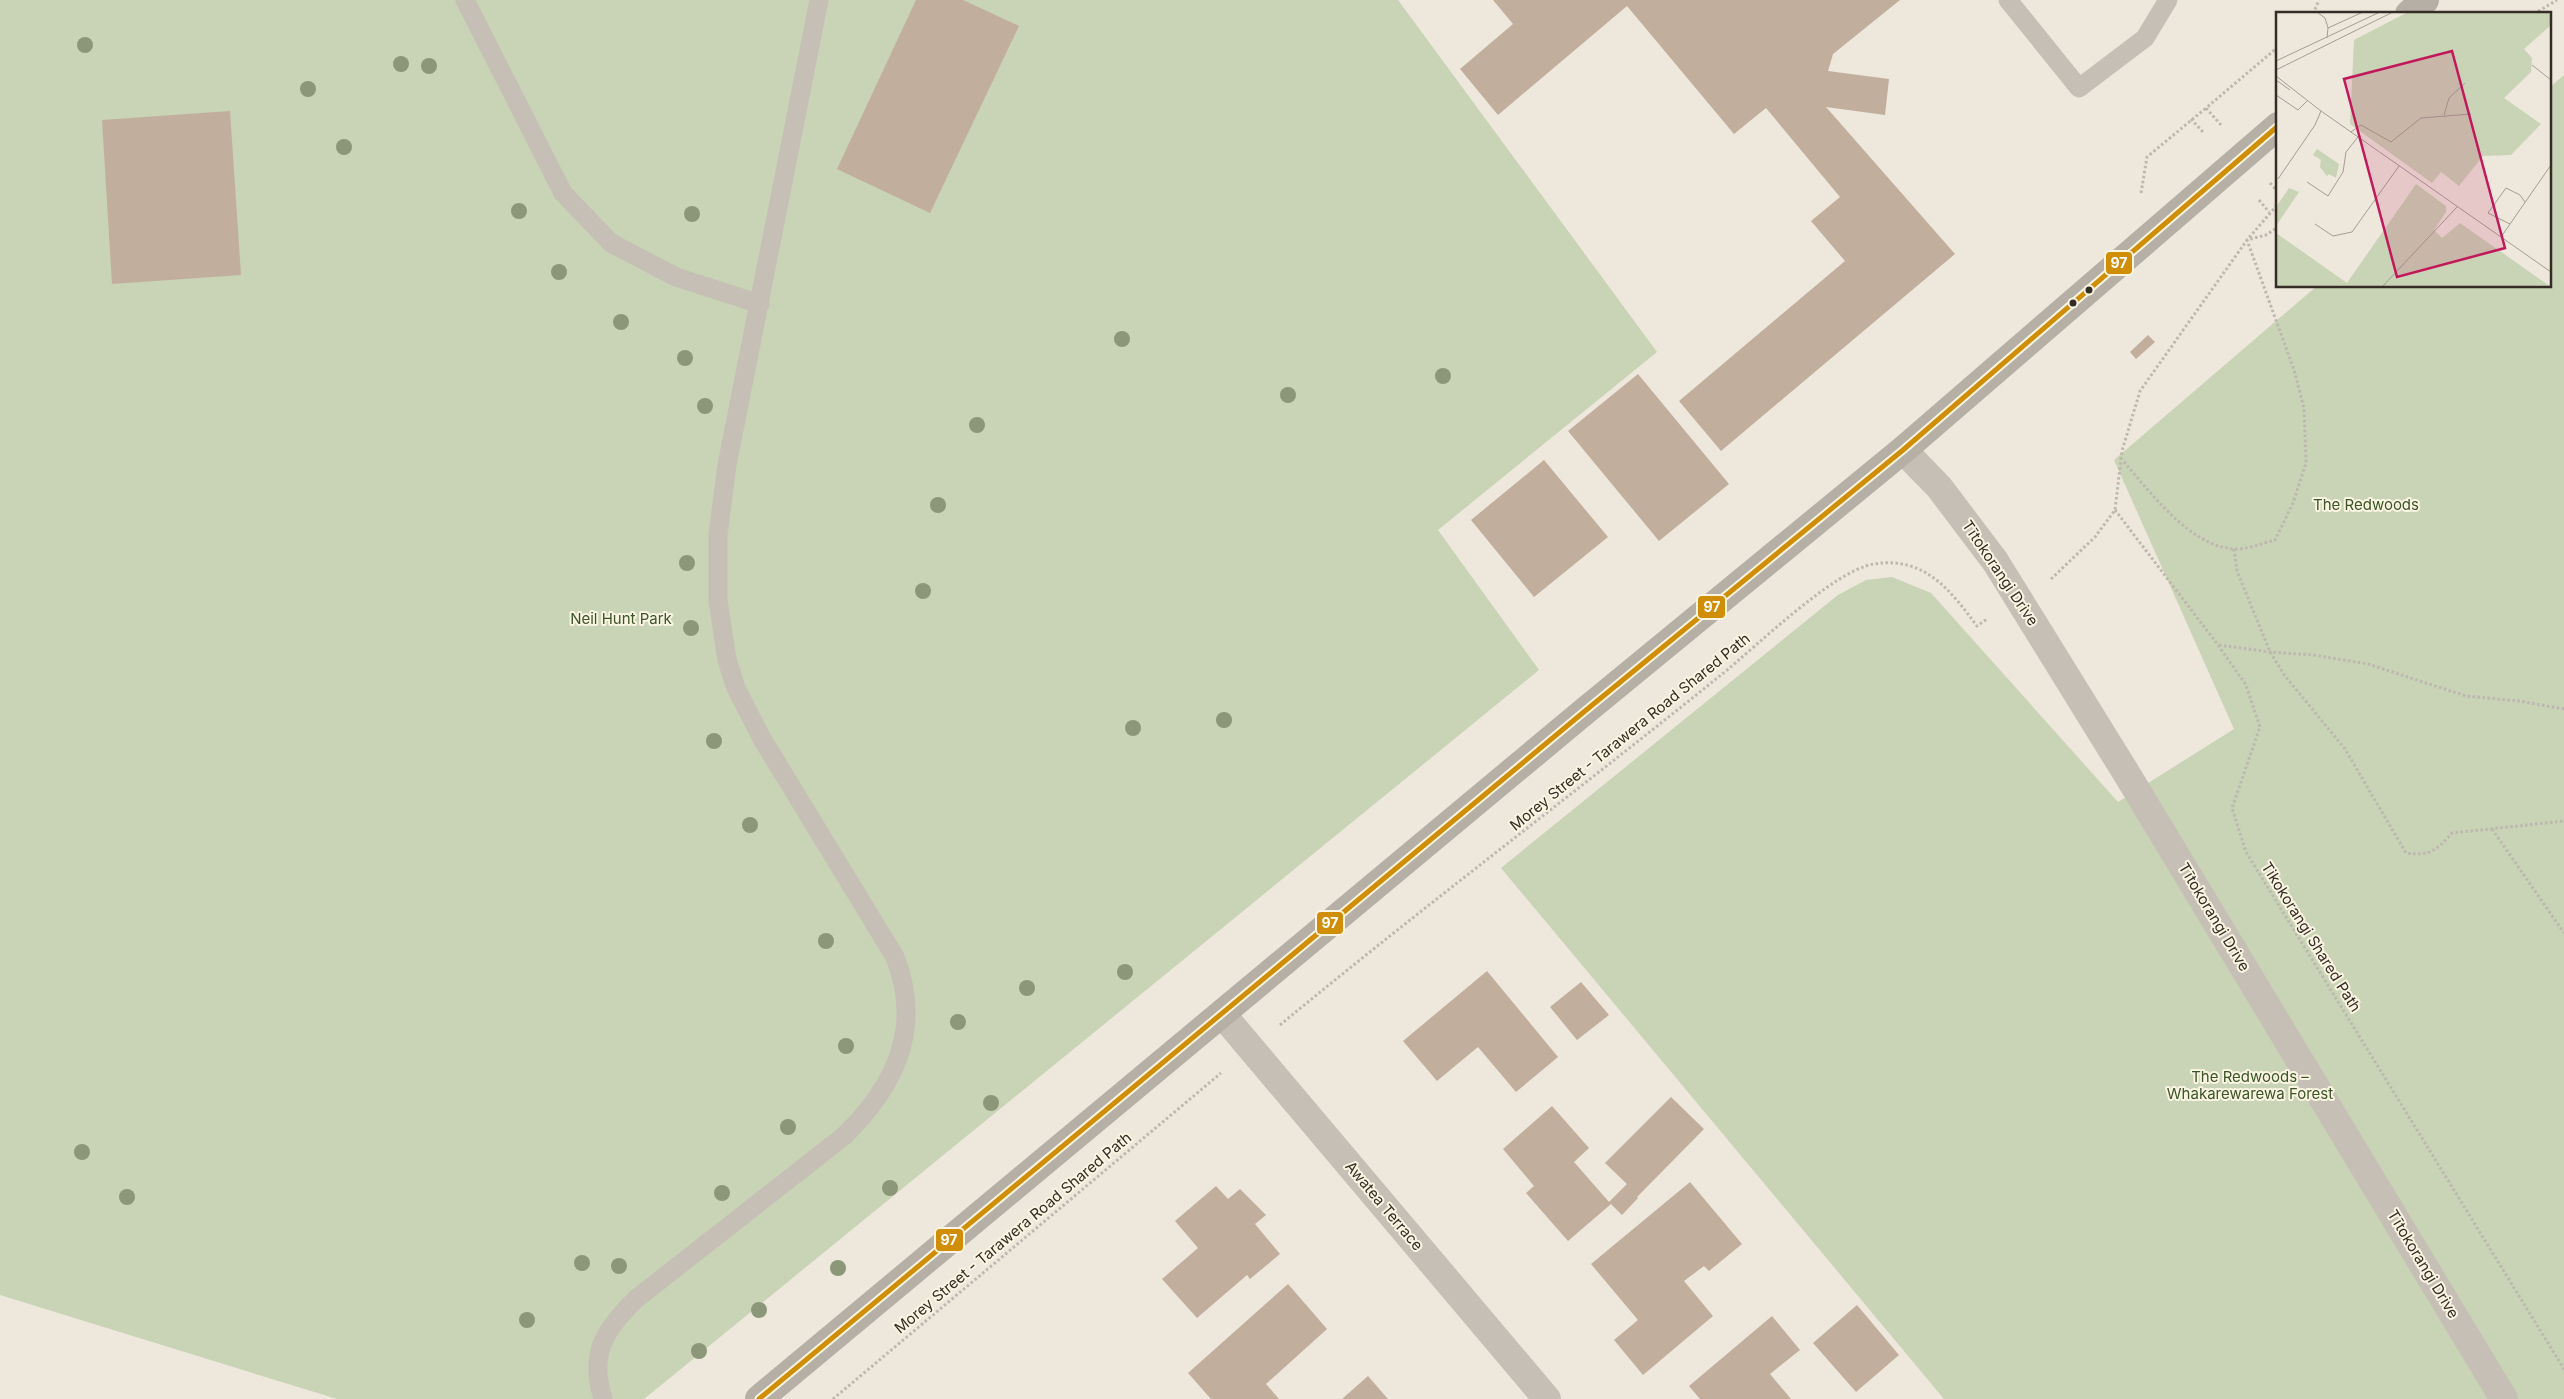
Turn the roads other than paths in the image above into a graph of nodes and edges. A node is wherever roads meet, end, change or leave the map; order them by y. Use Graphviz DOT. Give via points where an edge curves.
graph roads {
  1 [pos="465,0"];
  2 [pos="819,0"];
  3 [pos="2008,0"];
  4 [pos="2168,0"];
  5 [pos="2276,128"];
  6 [pos="760,304"];
  7 [pos="1903,450"];
  8 [pos="1222,1014"];
  9 [pos="603,1399"];
  10 [pos="759,1399"];
  11 [pos="1547,1399"];
  12 [pos="2504,1399"];
  1 -- 6 [label="lane" via="563,193 611,244 676,277"];
  2 -- 6 [label="lane"];
  3 -- 4 [label="lane" via="2079,88 2145,38"];
  5 -- 7 [label="main road"];
  6 -- 9 [label="lane" via="727,465 718,535 718,601 724,645 747,713 895,958 905,991 904,1032 895,1070 862,1119 636,1299 610,1326 597,1364"];
  7 -- 8 [label="main road"];
  7 -- 12 [label="street, Tītokorangi Drive" via="1939,487 1995,561 2125,770"];
  8 -- 10 [label="main road"];
  8 -- 11 [label="street, Awatea Terrace"];
}
